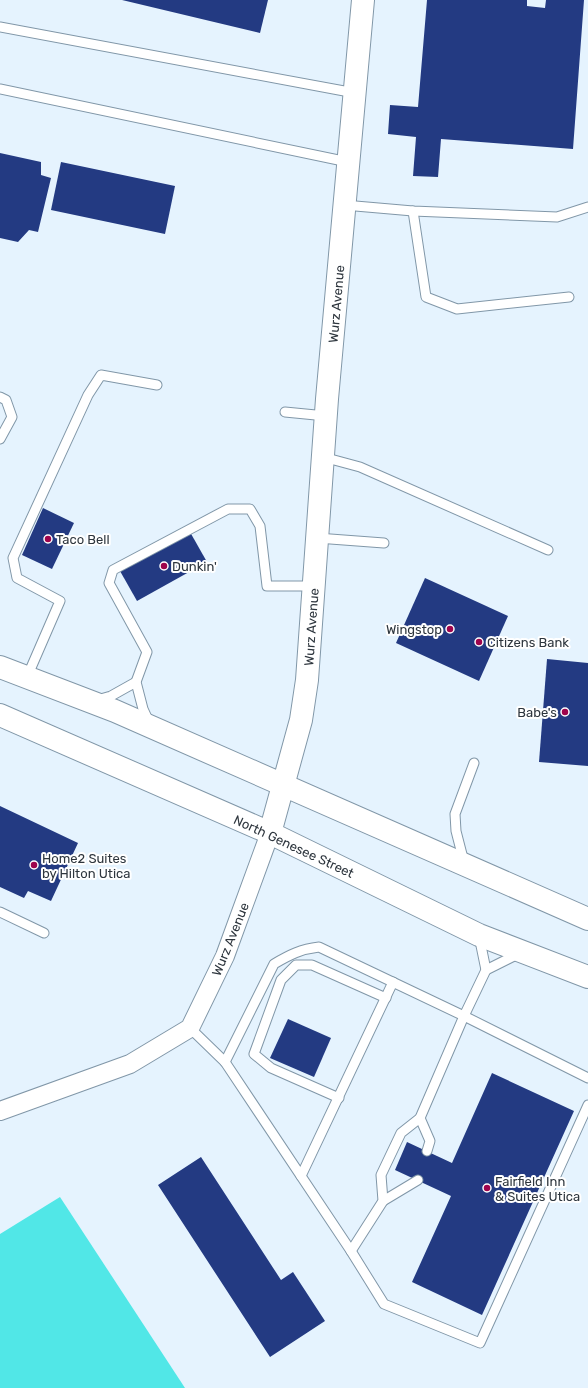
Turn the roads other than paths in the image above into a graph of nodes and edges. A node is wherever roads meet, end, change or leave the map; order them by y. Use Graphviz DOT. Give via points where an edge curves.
graph roads {
  1 [pos="363,0"];
  2 [pos="0,26"];
  3 [pos="0,89"];
  4 [pos="355,93"];
  5 [pos="348,162"];
  6 [pos="344,205"];
  7 [pos="588,207"];
  8 [pos="413,211"];
  9 [pos="569,297"];
  10 [pos="157,385"];
  11 [pos="0,397"];
  12 [pos="285,412"];
  13 [pos="326,416"];
  14 [pos="0,439"];
  15 [pos="323,458"];
  16 [pos="317,538"];
  17 [pos="384,544"];
  18 [pos="548,550"];
  19 [pos="314,586"];
  20 [pos="0,667"];
  21 [pos="27,677"];
  22 [pos="136,682"];
  23 [pos="90,702"];
  24 [pos="0,715"];
  25 [pos="152,727"];
  26 [pos="474,762"];
  27 [pos="284,784"];
  28 [pos="270,833"];
  29 [pos="465,864"];
  30 [pos="0,912"];
  31 [pos="588,919"];
  32 [pos="44,933"];
  33 [pos="479,935"];
  34 [pos="522,952"];
  35 [pos="486,970"];
  36 [pos="588,977"];
  37 [pos="393,982"];
  38 [pos="386,998"];
  39 [pos="464,1016"];
  40 [pos="190,1028"];
  41 [pos="225,1062"];
  42 [pos="588,1078"];
  43 [pos="339,1098"];
  44 [pos="588,1105"];
  45 [pos="0,1111"];
  46 [pos="420,1118"];
  47 [pos="427,1152"];
  48 [pos="300,1176"];
  49 [pos="418,1180"];
  50 [pos="383,1200"];
  51 [pos="351,1251"];
  1 -- 4 [label="main road, Wurz Avenue"];
  2 -- 4 [label="lane"];
  3 -- 5 [label="lane"];
  4 -- 5 [label="main road, Wurz Avenue"];
  5 -- 6 [label="main road, Wurz Avenue"];
  6 -- 8 [label="lane"];
  6 -- 13 [label="main road, Wurz Avenue"];
  7 -- 8 [label="lane" via="557,217"];
  8 -- 9 [label="lane" via="426,297 457,309"];
  10 -- 21 [label="lane" via="102,375 88,396 13,558 16,578 60,601"];
  11 -- 14 [label="lane" via="6,400 12,417"];
  12 -- 13 [label="lane"];
  13 -- 15 [label="main road, Wurz Avenue"];
  15 -- 16 [label="main road, Wurz Avenue"];
  15 -- 18 [label="lane" via="360,467"];
  16 -- 17 [label="lane"];
  16 -- 19 [label="main road, Wurz Avenue"];
  19 -- 22 [label="lane" via="267,586 260,526 250,509 228,509 113,570 109,582 147,652"];
  19 -- 27 [label="main road, Wurz Avenue" via="307,680 301,720"];
  20 -- 21 [label="main road"];
  21 -- 23 [label="main road"];
  22 -- 23 [label="lane" via="111,696"];
  22 -- 25 [label="lane" via="143,710"];
  23 -- 25 [label="main road"];
  24 -- 28 [label="main road, North Genesee Street"];
  25 -- 27 [label="main road"];
  26 -- 29 [label="lane" via="455,814 456,831"];
  27 -- 28 [label="main road, Wurz Avenue"];
  27 -- 29 [label="main road"];
  28 -- 33 [label="main road, North Genesee Street"];
  28 -- 40 [label="street, Wurz Avenue" via="225,956"];
  29 -- 31 [label="main road"];
  30 -- 32 [label="lane"];
  33 -- 34 [label="main road, North Genesee Street"];
  33 -- 35 [label="lane"];
  34 -- 35 [label="lane"];
  34 -- 36 [label="main road, North Genesee Street"];
  35 -- 39 [label="lane"];
  37 -- 38 [label="lane"];
  37 -- 39 [label="lane"];
  37 -- 41 [label="lane" via="319,947 303,949 289,955 274,964"];
  38 -- 43 [label="lane"];
  38 -- 43 [label="lane" via="312,965 296,966 281,980 254,1054 271,1068"];
  39 -- 42 [label="lane"];
  39 -- 46 [label="lane"];
  40 -- 41 [label="lane"];
  40 -- 45 [label="street" via="130,1064"];
  41 -- 48 [label="lane"];
  43 -- 48 [label="lane"];
  44 -- 51 [label="lane" via="480,1343 384,1304"];
  46 -- 47 [label="lane" via="430,1141"];
  46 -- 50 [label="lane" via="401,1133 381,1175"];
  48 -- 51 [label="lane"];
  49 -- 50 [label="lane"];
  50 -- 51 [label="lane"];
}
